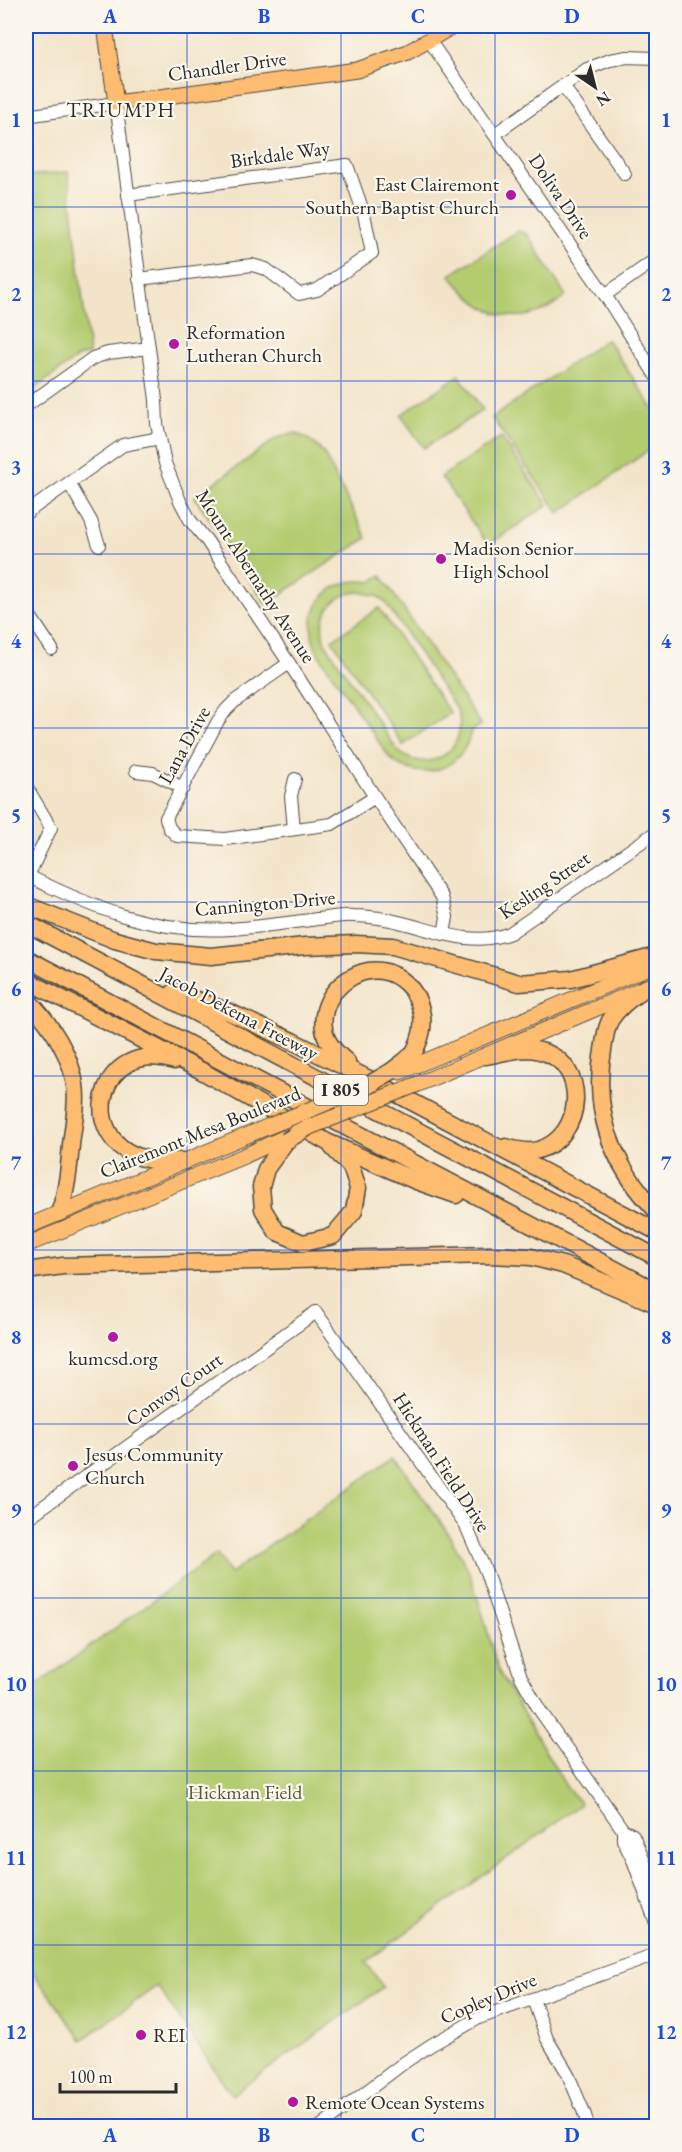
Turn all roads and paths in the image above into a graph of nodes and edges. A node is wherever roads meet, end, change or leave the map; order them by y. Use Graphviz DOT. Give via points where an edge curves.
graph roads {
  1 [pos="105,26"];
  2 [pos="453,26"];
  3 [pos="429,40"];
  4 [pos="657,58"];
  5 [pos="563,86"];
  6 [pos="116,103"];
  7 [pos="26,116"];
  8 [pos="495,134"];
  9 [pos="625,174"];
  10 [pos="128,195"];
  11 [pos="657,259"];
  12 [pos="139,279"];
  13 [pos="605,296"];
  14 [pos="149,348"];
  15 [pos="655,372"];
  16 [pos="26,406"];
  17 [pos="160,438"];
  18 [pos="69,483"];
  19 [pos="26,513"];
  20 [pos="99,545"];
  21 [pos="26,610"];
  22 [pos="52,649"];
  23 [pos="289,663"];
  24 [pos="136,771"];
  25 [pos="295,779"];
  26 [pos="26,786"];
  27 [pos="183,788"];
  28 [pos="375,797"];
  29 [pos="294,829"];
  30 [pos="657,832"];
  31 [pos="27,875"];
  32 [pos="26,905"];
  33 [pos="26,923"];
  34 [pos="444,934"];
  35 [pos="657,957"];
  36 [pos="26,958"];
  37 [pos="657,964"];
  38 [pos="106,966"];
  39 [pos="26,980"];
  40 [pos="651,985"];
  41 [pos="26,998"];
  42 [pos="486,1056"];
  43 [pos="200,1070"];
  44 [pos="396,1071"];
  45 [pos="366,1084"];
  46 [pos="307,1128"];
  47 [pos="468,1133"];
  48 [pos="284,1139"];
  49 [pos="327,1142"];
  50 [pos="184,1161"];
  51 [pos="657,1210"];
  52 [pos="59,1213"];
  53 [pos="515,1216"];
  54 [pos="26,1227"];
  55 [pos="657,1231"];
  56 [pos="26,1245"];
  57 [pos="657,1257"];
  58 [pos="26,1271"];
  59 [pos="657,1291"];
  60 [pos="657,1304"];
  61 [pos="316,1312"];
  62 [pos="26,1519"];
  63 [pos="623,1830"];
  64 [pos="657,1890"];
  65 [pos="657,1923"];
  66 [pos="657,1955"];
  67 [pos="533,1999"];
  68 [pos="321,2127"];
  69 [pos="588,2127"];
  1 -- 6 [label="main road, Mount Abernathy Avenue"];
  2 -- 3 [label="main road, Chandler Drive"];
  3 -- 6 [label="main road, Chandler Drive" via="357,70"];
  3 -- 8 [label="street, Doliva Drive"];
  4 -- 5 [label="street" via="610,60 587,69"];
  5 -- 8 [label="street"];
  5 -- 9 [label="street"];
  6 -- 7 [label="street, Chandler Drive"];
  6 -- 10 [label="street, Mount Abernathy Avenue"];
  8 -- 13 [label="street, Doliva Drive"];
  10 -- 12 [label="street, Mount Abernathy Avenue"];
  10 -- 12 [label="street, Birkdale Way" via="346,165 364,214 372,253 317,290 299,294 266,269 252,265"];
  11 -- 13 [label="street"];
  12 -- 14 [label="street, Mount Abernathy Avenue"];
  13 -- 15 [label="street, Doliva Drive"];
  14 -- 16 [label="street" via="93,358"];
  14 -- 17 [label="street, Mount Abernathy Avenue"];
  17 -- 18 [label="street" via="123,445"];
  17 -- 23 [label="street, Mount Abernathy Avenue" via="165,463 190,520"];
  18 -- 19 [label="street"];
  18 -- 20 [label="street" via="91,521"];
  21 -- 22 [label="street"];
  23 -- 27 [label="street, Lana Drive" via="226,710"];
  23 -- 28 [label="street, Mount Abernathy Avenue"];
  24 -- 27 [label="street" via="153,773"];
  25 -- 29 [label="street" via="291,796"];
  26 -- 31 [label="street" via="51,828"];
  27 -- 29 [label="street, Lana Drive" via="166,818 177,836 225,839"];
  28 -- 29 [label="street" via="332,824"];
  28 -- 34 [label="street, Mount Abernathy Avenue" via="442,897 447,917"];
  30 -- 34 [label="street, Kesling Street" via="510,933 480,940"];
  31 -- 34 [label="street, Cannington Drive" via="86,904 141,922 180,928 229,929 352,915"];
  32 -- 35 [label="highway" via="115,940 156,951 211,956 305,946 393,946 519,983 571,978"];
  33 -- 38 [label="highway, Jacob Dekema Freeway / I 805"];
  36 -- 53 [label="highway, I 805"];
  37 -- 44 [label="main road"];
  38 -- 45 [label="highway" via="229,1012 292,1041"];
  38 -- 57 [label="highway, Jacob Dekema Freeway / I 805"];
  39 -- 43 [label="highway"];
  40 -- 42 [label="main road, Clairemont Mesa Boulevard"];
  40 -- 51 [label="highway" via="619,1008 608,1025 600,1067 600,1103 607,1134 620,1163 639,1193"];
  41 -- 52 [label="highway" via="47,1021 68,1060 75,1086 68,1176"];
  42 -- 46 [label="main road, Clairemont Mesa Boulevard, bridge"];
  42 -- 47 [label="highway" via="525,1049 553,1056 575,1084 575,1107 559,1139 535,1151 506,1148"];
  43 -- 49 [label="highway"];
  43 -- 50 [label="highway" via="160,1057 127,1062 111,1077 102,1101 105,1127 124,1150 144,1159"];
  44 -- 45 [label="highway, bridge"];
  44 -- 45 [label="highway" via="415,1052 423,1029 422,1013 408,984 380,970 366,970 338,986 329,999 324,1023 333,1050"];
  45 -- 47 [label="highway"];
  45 -- 50 [label="main road, Clairemont Mesa Boulevard, bridge"];
  46 -- 48 [label="highway, bridge"];
  47 -- 55 [label="highway"];
  48 -- 49 [label="highway" via="266,1169 261,1187 263,1209 277,1232 303,1243 333,1236 354,1211 358,1188 351,1167"];
  48 -- 56 [label="main road, Clairemont Mesa Boulevard"];
  49 -- 53 [label="highway"];
  50 -- 52 [label="main road, Clairemont Mesa Boulevard"];
  52 -- 54 [label="main road, Clairemont Mesa Boulevard"];
  53 -- 59 [label="highway, I 805"];
  58 -- 60 [label="highway" via="63,1266 531,1257 563,1265"];
  61 -- 62 [label="street, Convoy Court"];
  61 -- 63 [label="street, Hickman Field Drive" via="466,1526 486,1572 521,1677"];
  63 -- 64 [label="street, Hickman Field Drive" via="633,1834"];
  63 -- 65 [label="street, Hickman Field Drive" via="623,1840"];
  66 -- 67 [label="street, Copley Drive"];
  67 -- 68 [label="street, Copley Drive" via="479,2019 431,2044"];
  67 -- 69 [label="street"];
}
